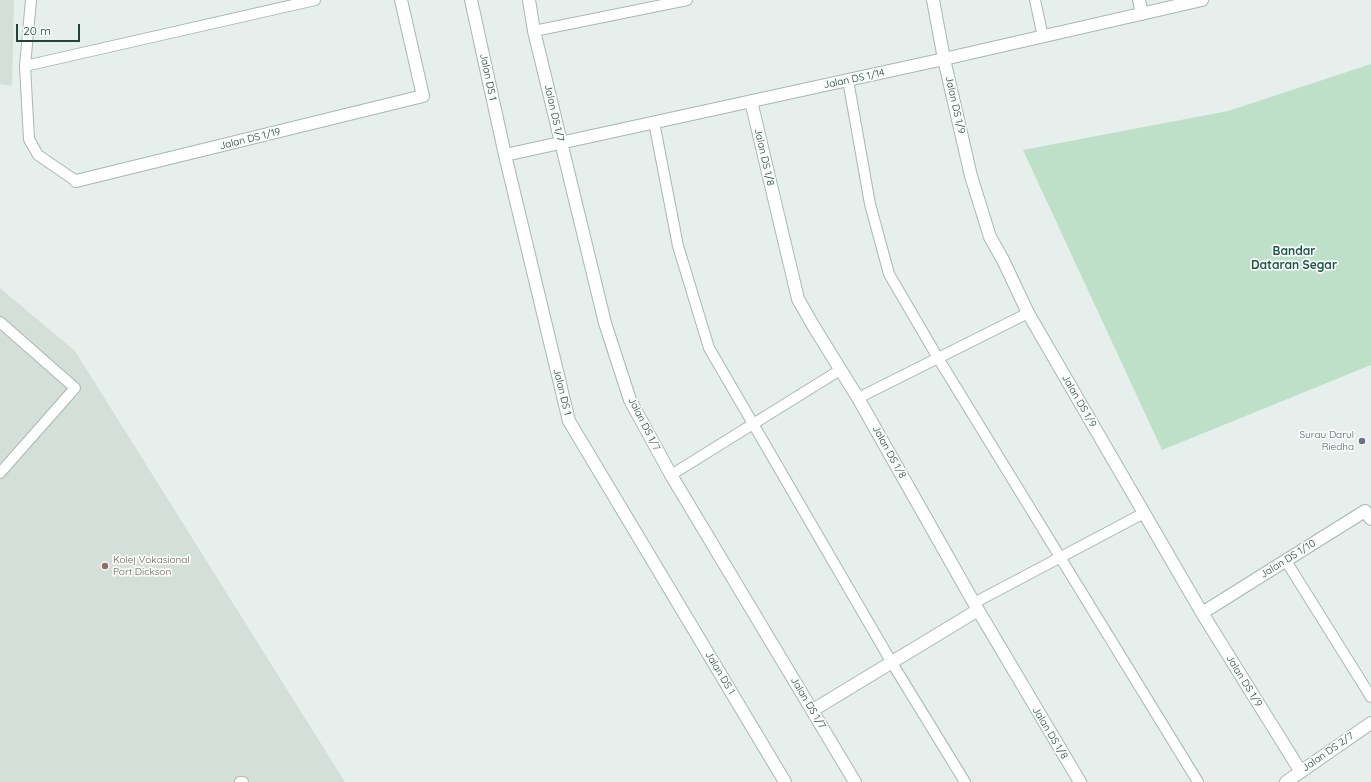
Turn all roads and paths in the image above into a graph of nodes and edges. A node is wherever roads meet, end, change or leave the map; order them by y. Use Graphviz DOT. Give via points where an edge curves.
graph roads {
  1 [pos="31,0"];
  2 [pos="315,0"];
  3 [pos="401,0"];
  4 [pos="471,0"];
  5 [pos="529,0"];
  6 [pos="687,0"];
  7 [pos="933,0"];
  8 [pos="1035,0"];
  9 [pos="1139,0"];
  10 [pos="1202,0"];
  11 [pos="1142,14"];
  12 [pos="534,31"];
  13 [pos="1043,36"];
  14 [pos="944,59"];
  15 [pos="25,66"];
  16 [pos="848,80"];
  17 [pos="751,101"];
  18 [pos="654,122"];
  19 [pos="561,143"];
  20 [pos="504,155"];
  21 [pos="76,181"];
  22 [pos="1028,313"];
  23 [pos="0,322"];
  24 [pos="938,358"];
  25 [pos="840,370"];
  26 [pos="858,398"];
  27 [pos="754,424"];
  28 [pos="0,474"];
  29 [pos="671,475"];
  30 [pos="1144,514"];
  31 [pos="1371,519"];
  32 [pos="1060,558"];
  33 [pos="1286,561"];
  34 [pos="976,607"];
  35 [pos="1202,613"];
  36 [pos="892,662"];
  37 [pos="1371,697"];
  38 [pos="813,710"];
  39 [pos="1371,723"];
  40 [pos="1301,772"];
  41 [pos="240,782"];
  42 [pos="243,782"];
  43 [pos="785,782"];
  44 [pos="855,782"];
  45 [pos="965,782"];
  46 [pos="1080,782"];
  47 [pos="1198,782"];
  48 [pos="1286,782"];
  1 -- 15 [label="lane"];
  2 -- 15 [label="lane"];
  3 -- 21 [label="street, Jalan DS 1/19" via="423,96"];
  4 -- 20 [label="street, Jalan DS 1"];
  5 -- 12 [label="street, Jalan DS 1/7"];
  6 -- 12 [label="lane"];
  7 -- 14 [label="street, Jalan DS 1/9"];
  8 -- 13 [label="lane"];
  9 -- 11 [label="street"];
  10 -- 11 [label="street, Jalan DS 1/14"];
  11 -- 13 [label="street, Jalan DS 1/14"];
  12 -- 19 [label="street, Jalan DS 1/7"];
  13 -- 14 [label="street, Jalan DS 1/14"];
  14 -- 16 [label="street, Jalan DS 1/14"];
  14 -- 22 [label="street, Jalan DS 1/9" via="972,176 990,237"];
  15 -- 21 [label="lane" via="28,139 38,155"];
  16 -- 17 [label="street, Jalan DS 1/14"];
  16 -- 24 [label="lane" via="870,204 889,274"];
  17 -- 18 [label="street, Jalan DS 1/14"];
  17 -- 25 [label="street, Jalan DS 1/8" via="798,299"];
  18 -- 19 [label="street, Jalan DS 1/14"];
  18 -- 27 [label="lane" via="678,246 709,348"];
  19 -- 20 [label="street, Jalan DS 1/14"];
  19 -- 29 [label="street, Jalan DS 1/7" via="605,323 630,400"];
  20 -- 43 [label="street, Jalan DS 1" via="569,421"];
  22 -- 24 [label="lane"];
  22 -- 30 [label="street, Jalan DS 1/9"];
  23 -- 28 [label="lane" via="75,388"];
  24 -- 26 [label="lane"];
  24 -- 32 [label="lane"];
  25 -- 26 [label="street, Jalan DS 1/8"];
  25 -- 27 [label="lane"];
  26 -- 34 [label="street, Jalan DS 1/8"];
  27 -- 29 [label="lane"];
  27 -- 36 [label="lane"];
  29 -- 38 [label="street, Jalan DS 1/7"];
  30 -- 32 [label="lane"];
  30 -- 35 [label="street, Jalan DS 1/9"];
  31 -- 33 [label="street, Jalan DS 1/10" via="1365,511"];
  32 -- 34 [label="lane"];
  32 -- 47 [label="lane"];
  33 -- 35 [label="street, Jalan DS 1/10"];
  33 -- 37 [label="lane"];
  34 -- 36 [label="street"];
  34 -- 46 [label="street, Jalan DS 1/8"];
  35 -- 40 [label="street, Jalan DS 1/9"];
  36 -- 38 [label="street"];
  36 -- 45 [label="lane"];
  38 -- 44 [label="street, Jalan DS 1/7"];
  39 -- 40 [label="street, Jalan DS 2/7"];
  40 -- 48 [label="street, Jalan DS 2/7"];
  41 -- 42 [label="lane"];
}
